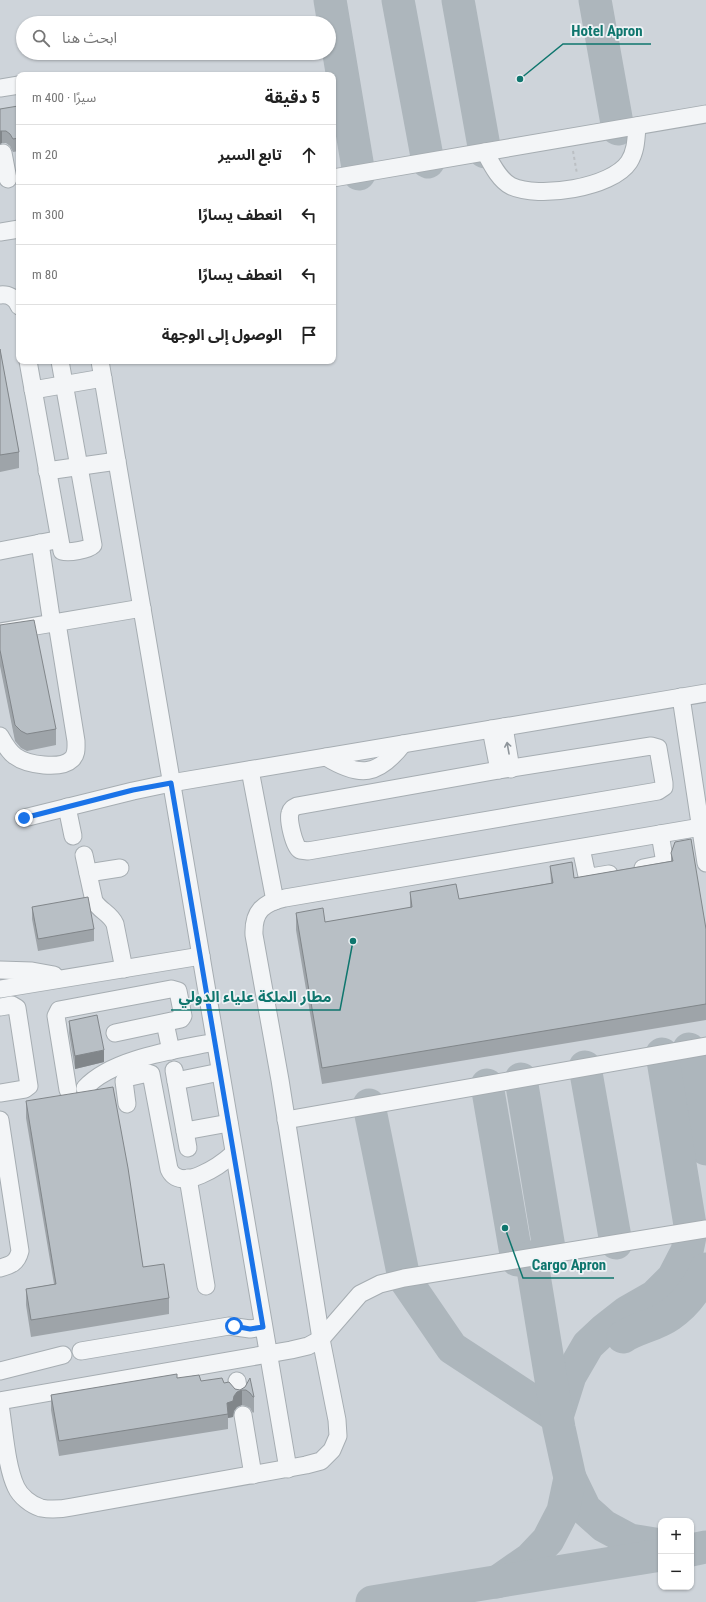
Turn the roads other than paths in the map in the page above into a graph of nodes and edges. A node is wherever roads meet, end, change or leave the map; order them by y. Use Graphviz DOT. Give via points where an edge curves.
graph roads {
  1 [pos="16,85"];
  2 [pos="0,88"];
  3 [pos="706,114"];
  4 [pos="637,126"];
  5 [pos="485,152"];
  6 [pos="3,153"];
  7 [pos="336,177"];
  8 [pos="9,179"];
  9 [pos="16,229"];
  10 [pos="0,232"];
  11 [pos="0,295"];
  12 [pos="16,300"];
  13 [pos="29,364"];
  14 [pos="61,364"];
  15 [pos="101,364"];
  16 [pos="103,378"];
  17 [pos="64,384"];
  18 [pos="33,390"];
  19 [pos="117,461"];
  20 [pos="79,466"];
  21 [pos="47,471"];
  22 [pos="60,540"];
  23 [pos="40,543"];
  24 [pos="0,551"];
  25 [pos="142,608"];
  26 [pos="54,623"];
  27 [pos="0,632"];
  28 [pos="706,693"];
  29 [pos="681,697"];
  30 [pos="498,728"];
  31 [pos="0,736"];
  32 [pos="255,769"];
  33 [pos="505,770"];
  34 [pos="171,783"];
  35 [pos="67,807"];
  36 [pos="24,818"];
  37 [pos="701,827"];
  38 [pos="660,834"];
  39 [pos="73,836"];
  40 [pos="581,848"];
  41 [pos="84,855"];
  42 [pos="706,858"];
  43 [pos="120,868"];
  44 [pos="88,873"];
  45 [pos="280,900"];
  46 [pos="201,956"];
  47 [pos="124,969"];
  48 [pos="0,970"];
  49 [pos="72,977"];
  50 [pos="0,989"];
  51 [pos="0,1007"];
  52 [pos="165,1023"];
  53 [pos="115,1033"];
  54 [pos="215,1042"];
  55 [pos="706,1046"];
  56 [pos="171,1051"];
  57 [pos="220,1072"];
  58 [pos="0,1093"];
  59 [pos="127,1104"];
  60 [pos="286,1120"];
  61 [pos="229,1123"];
  62 [pos="1,1129"];
  63 [pos="234,1153"];
  64 [pos="188,1178"];
  65 [pos="706,1229"];
  66 [pos="0,1268"];
  67 [pos="206,1286"];
  68 [pos="263,1327"];
  69 [pos="321,1339"];
  70 [pos="81,1351"];
  71 [pos="268,1354"];
  72 [pos="63,1355"];
  73 [pos="0,1371"];
  74 [pos="0,1401"];
  75 [pos="0,1404"];
  76 [pos="243,1415"];
  77 [pos="288,1469"];
  78 [pos="253,1475"];
  1 -- 2 [label="lane"];
  3 -- 4 [label="lane"];
  4 -- 5 [label="lane"];
  4 -- 5 [label="lane" via="636,144 628,162 613,176 593,184 559,190 532,192 510,186 498,174"];
  5 -- 7 [label="lane"];
  6 -- 8 [label="lane"];
  9 -- 10 [label="lane"];
  11 -- 12 [label="lane" via="5,294"];
  13 -- 18 [label="lane"];
  14 -- 17 [label="lane"];
  15 -- 16 [label="lane"];
  16 -- 17 [label="lane"];
  16 -- 19 [label="lane"];
  17 -- 18 [label="lane"];
  17 -- 20 [label="lane"];
  18 -- 21 [label="lane"];
  19 -- 20 [label="lane"];
  19 -- 25 [label="lane"];
  20 -- 21 [label="lane"];
  20 -- 22 [label="lane" via="93,545 64,552"];
  21 -- 22 [label="lane"];
  22 -- 23 [label="lane"];
  23 -- 24 [label="lane"];
  23 -- 26 [label="lane"];
  25 -- 26 [label="lane"];
  25 -- 34 [label="lane"];
  26 -- 27 [label="lane"];
  26 -- 31 [label="lane" via="76,751 72,759 65,764 40,765 15,756"];
  28 -- 29 [label="lane"];
  29 -- 30 [label="lane"];
  29 -- 37 [label="lane"];
  30 -- 32 [label="lane"];
  30 -- 33 [label="lane"];
  32 -- 34 [label="lane"];
  32 -- 45 [label="lane"];
  33 -- 33 [label="lane" via="297,806 290,814 295,845 300,850 308,851 662,790 664,787 659,751 654,746"];
  34 -- 35 [label="lane"];
  34 -- 46 [label="lane"];
  35 -- 36 [label="lane"];
  35 -- 39 [label="lane"];
  37 -- 38 [label="lane"];
  37 -- 42 [label="lane"];
  38 -- 40 [label="lane"];
  38 -- 40 [label="lane" via="665,863 626,871 586,876"];
  40 -- 45 [label="lane"];
  41 -- 44 [label="lane"];
  43 -- 44 [label="lane"];
  44 -- 47 [label="lane" via="94,901 115,924"];
  45 -- 60 [label="lane" via="265,905 257,914 254,924"];
  46 -- 47 [label="lane"];
  46 -- 54 [label="lane"];
  47 -- 49 [label="lane"];
  48 -- 49 [label="lane"];
  49 -- 50 [label="lane"];
  51 -- 58 [label="lane" via="17,1008 29,1086"];
  52 -- 53 [label="lane"];
  52 -- 56 [label="lane"];
  52 -- 56 [label="lane" via="181,1019 183,1016 180,994 175,989 59,1010 56,1016 77,1089 118,1065"];
  54 -- 56 [label="lane"];
  54 -- 57 [label="lane"];
  55 -- 60 [label="lane"];
  57 -- 61 [label="lane"];
  57 -- 61 [label="lane" via="175,1076 186,1139"];
  59 -- 64 [label="lane" via="124,1081 126,1078 151,1074 171,1175 176,1178"];
  60 -- 69 [label="lane"];
  61 -- 63 [label="lane"];
  62 -- 66 [label="lane" via="20,1251 12,1265"];
  63 -- 64 [label="lane" via="217,1166"];
  63 -- 68 [label="lane"];
  64 -- 67 [label="lane"];
  65 -- 69 [label="lane" via="380,1284 360,1294"];
  68 -- 70 [label="lane" via="250,1329 228,1326"];
  68 -- 71 [label="lane"];
  69 -- 71 [label="lane" via="308,1346"];
  69 -- 77 [label="lane" via="338,1436 332,1450 321,1461"];
  71 -- 74 [label="lane"];
  71 -- 77 [label="lane"];
  72 -- 73 [label="lane"];
  75 -- 78 [label="lane" via="11,1473 16,1488 26,1500 40,1508 72,1507"];
  76 -- 78 [label="lane"];
  77 -- 78 [label="lane"];
}
